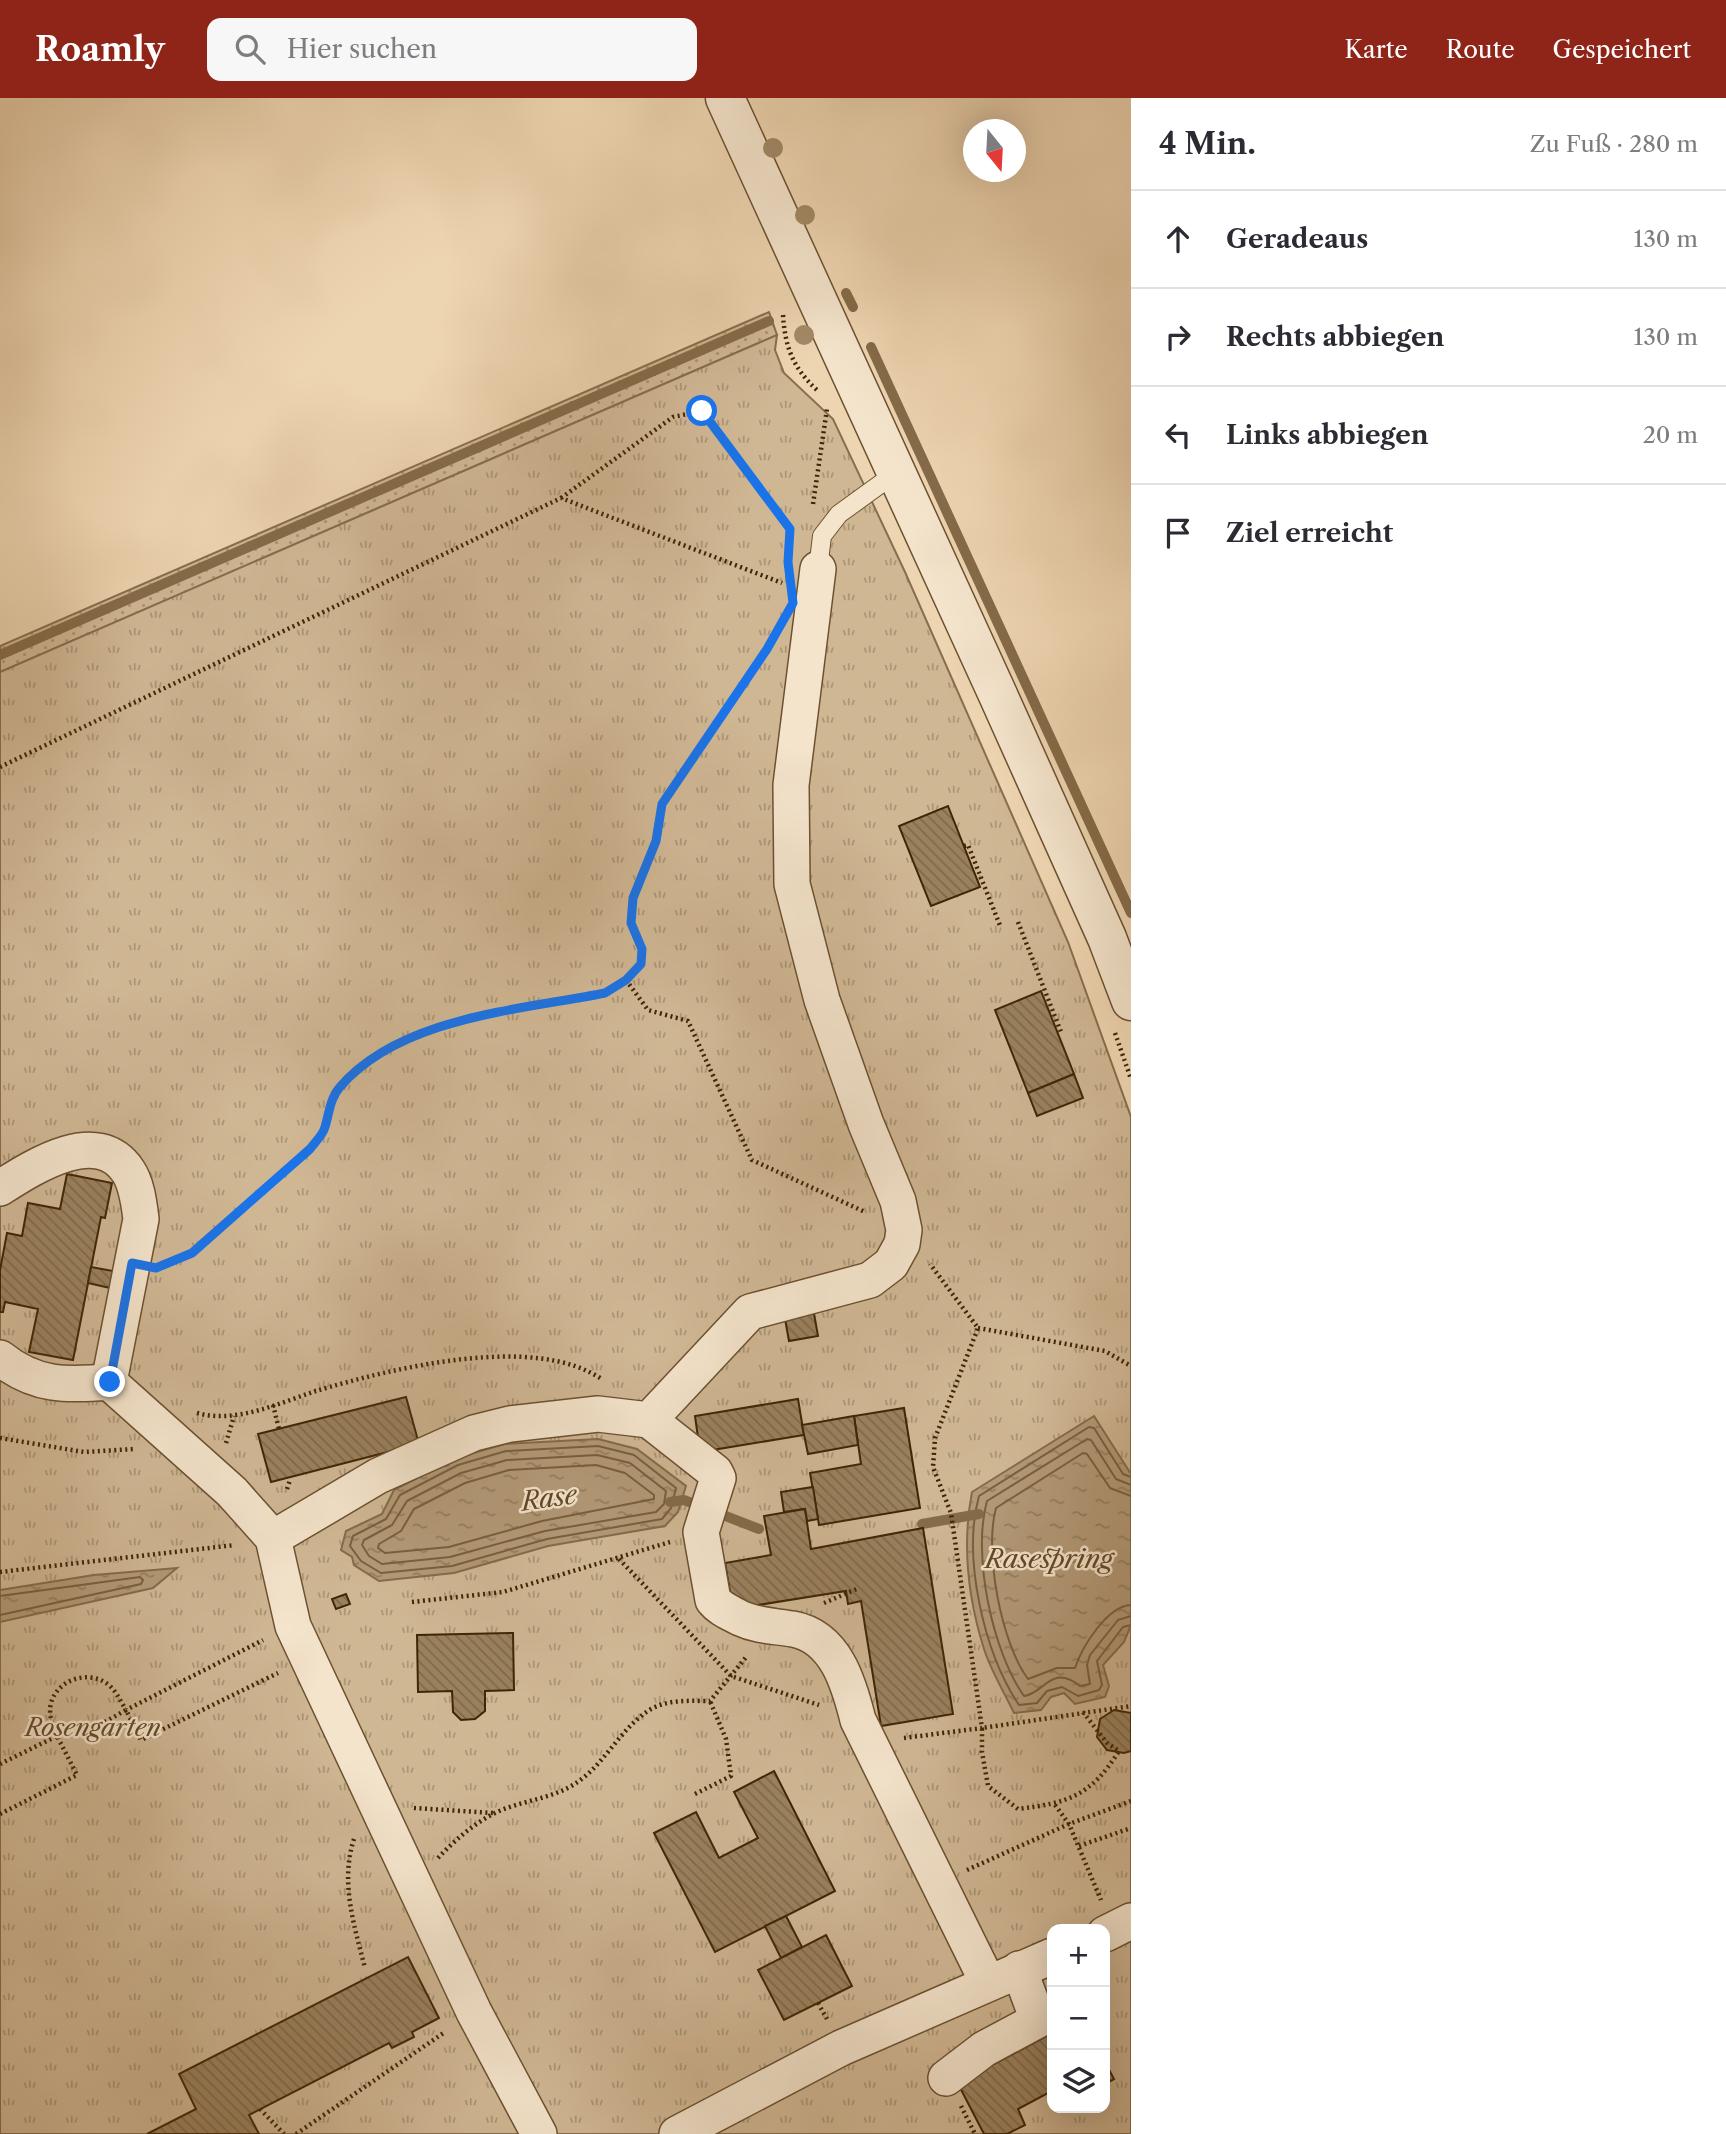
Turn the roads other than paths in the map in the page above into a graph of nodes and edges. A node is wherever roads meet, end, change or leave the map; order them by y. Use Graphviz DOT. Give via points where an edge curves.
graph roads {
  1 [pos="725,98"];
  2 [pos="897,472"];
  3 [pos="812,572"];
  4 [pos="1131,1001"];
  5 [pos="0,1188"];
  6 [pos="0,1358"];
  7 [pos="110,1382"];
  8 [pos="641,1418"];
  9 [pos="273,1538"];
  10 [pos="1047,1958"];
  11 [pos="988,1983"];
  12 [pos="984,2049"];
  13 [pos="946,2078"];
  14 [pos="539,2134"];
  15 [pos="677,2134"];
  1 -- 2 [label="street"];
  2 -- 3 [label="lane" via="839,514"];
  2 -- 4 [label="street" via="1107,937"];
  3 -- 8 [label="street" via="791,785 792,884 818,989 898,1201 904,1230 897,1256 870,1280 750,1312"];
  5 -- 7 [label="street" via="36,1165 87,1150 111,1156 128,1171 141,1219"];
  6 -- 7 [label="street" via="30,1377 57,1385"];
  7 -- 9 [label="street" via="232,1492"];
  8 -- 9 [label="street" via="598,1414 474,1433 378,1476"];
  8 -- 11 [label="street" via="715,1472 719,1482 706,1515 712,1594 718,1606 748,1622 808,1633 839,1664 858,1720"];
  9 -- 14 [label="street" via="293,1626 474,2012"];
  10 -- 11 [label="street"];
  11 -- 12 [label="street"];
  11 -- 12 [label="street" via="1038,2020"];
  11 -- 15 [label="street" via="841,2048"];
  12 -- 13 [label="street"];
}
